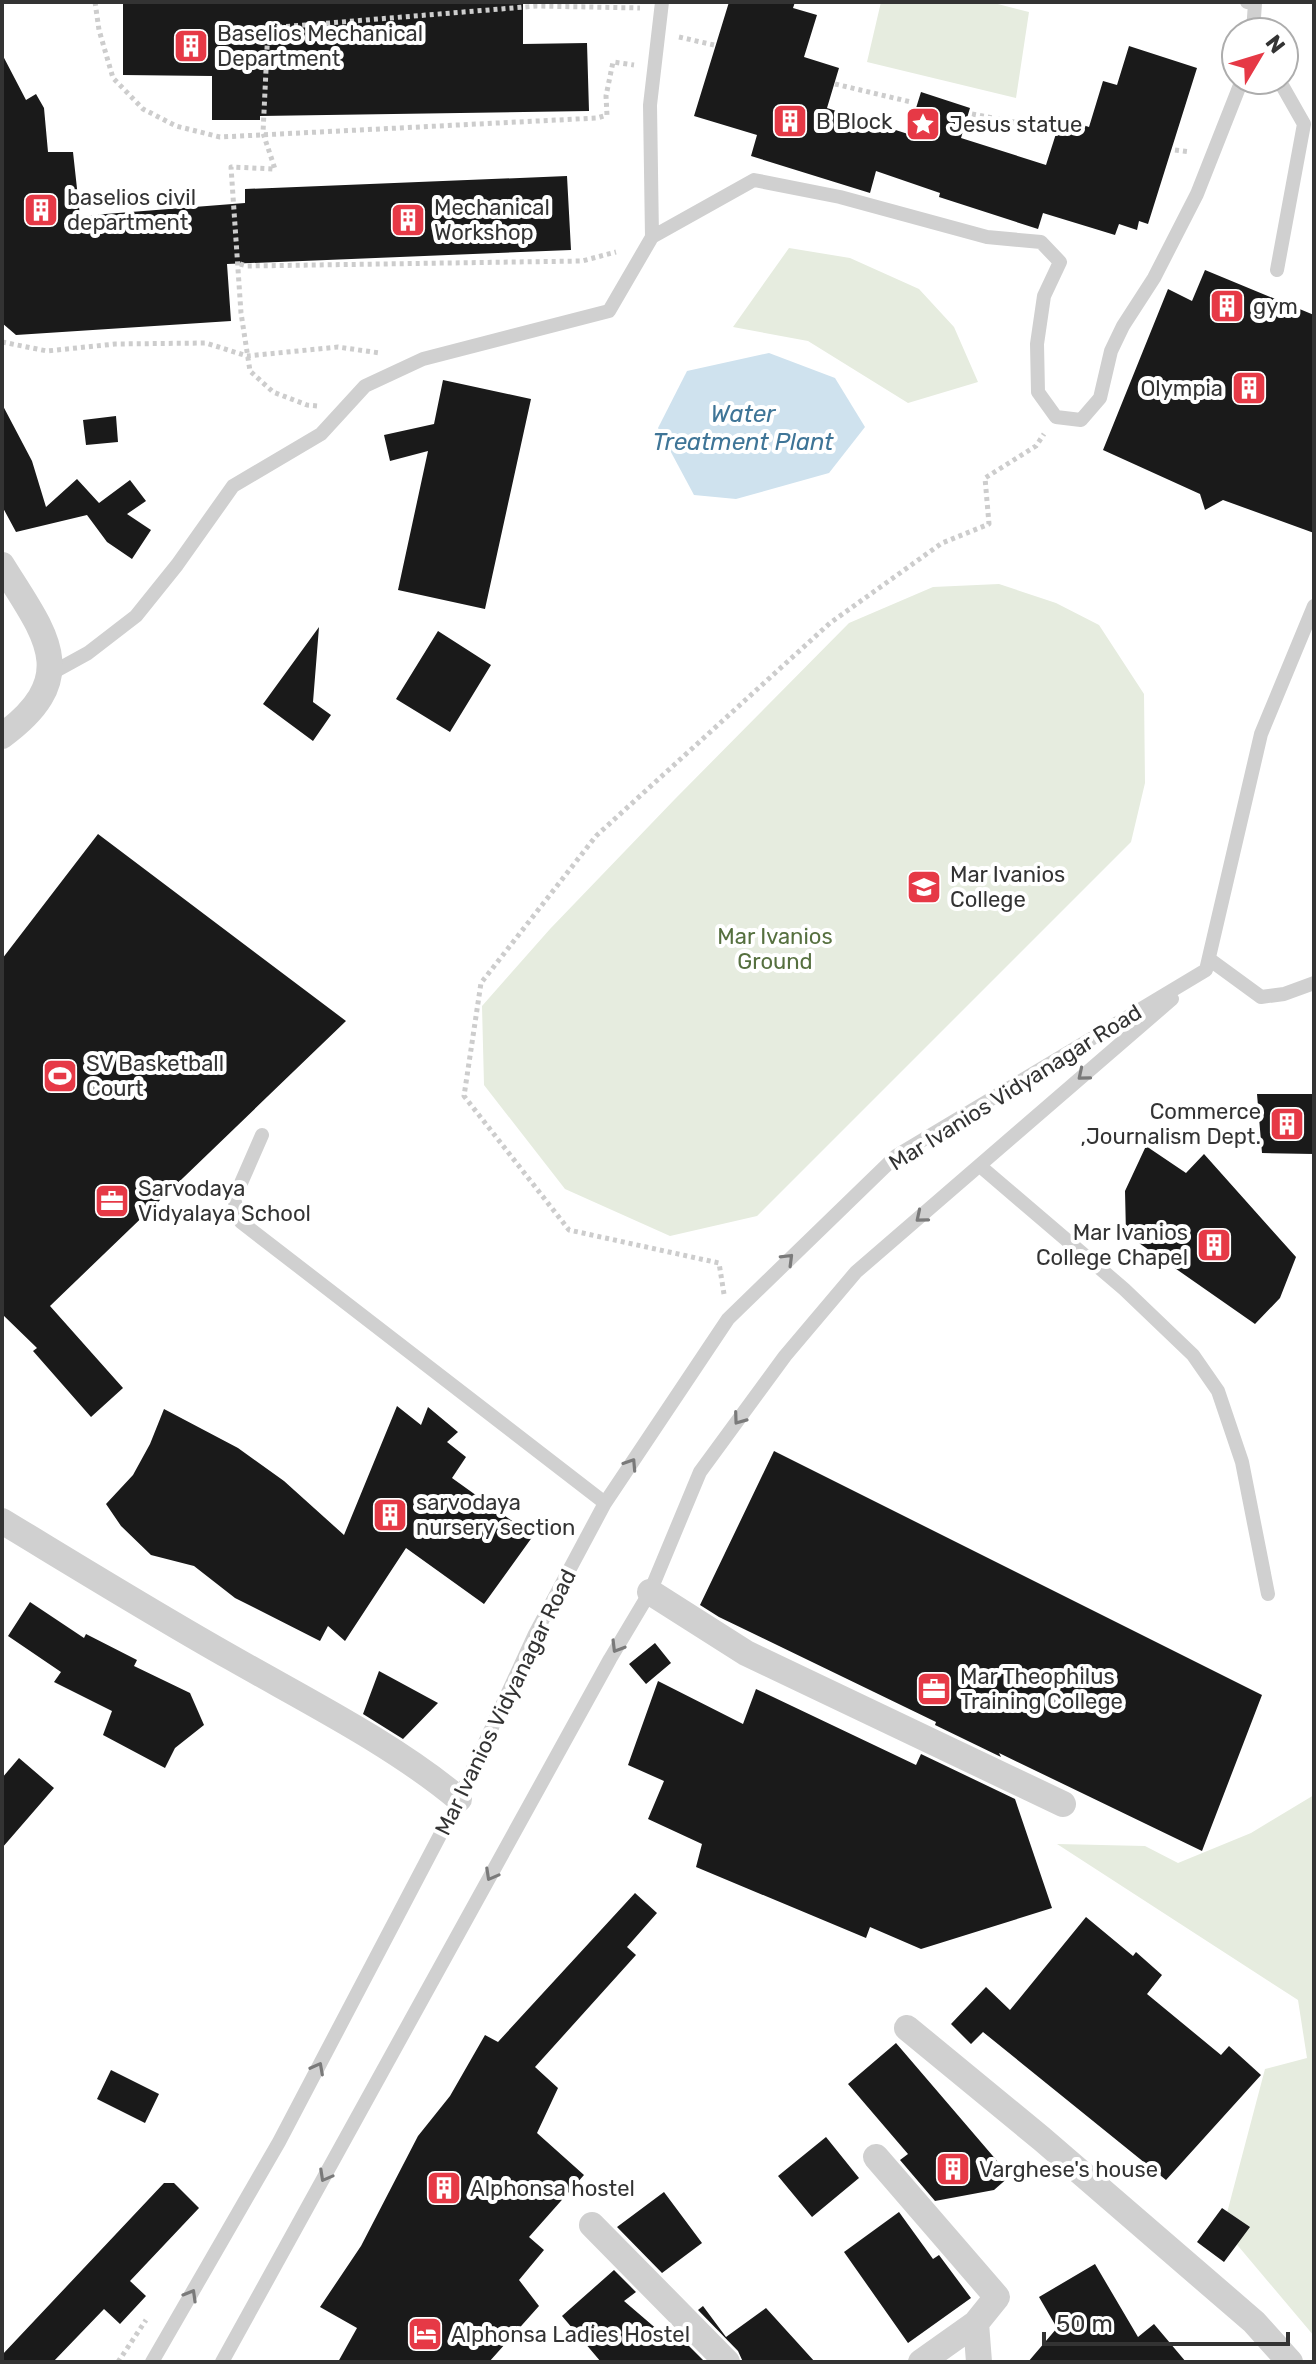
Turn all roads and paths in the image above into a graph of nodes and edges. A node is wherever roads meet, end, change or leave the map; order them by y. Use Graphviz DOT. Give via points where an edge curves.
graph roads {
  1 [pos="95,2"];
  2 [pos="1247,2"];
  3 [pos="661,5"];
  4 [pos="1254,16"];
  5 [pos="658,32"];
  6 [pos="714,45"];
  7 [pos="654,69"];
  8 [pos="835,84"];
  9 [pos="1236,96"];
  10 [pos="1288,96"];
  11 [pos="911,102"];
  12 [pos="972,114"];
  13 [pos="1056,130"];
  14 [pos="263,133"];
  15 [pos="650,240"];
  16 [pos="239,263"];
  17 [pos="1277,270"];
  18 [pos="2,342"];
  19 [pos="247,356"];
  20 [pos="423,359"];
  21 [pos="345,408"];
  22 [pos="1056,417"];
  23 [pos="2,565"];
  24 [pos="1314,606"];
  25 [pos="48,675"];
  26 [pos="2,736"];
  27 [pos="1208,965"];
  28 [pos="1314,983"];
  29 [pos="262,1135"];
  30 [pos="980,1166"];
  31 [pos="728,1319"];
  32 [pos="605,1503"];
  33 [pos="2,1521"];
  34 [pos="650,1592"];
  35 [pos="1268,1594"];
  36 [pos="459,1799"];
  37 [pos="1063,1804"];
  38 [pos="907,2028"];
  39 [pos="876,2157"];
  40 [pos="592,2225"];
  41 [pos="976,2323"];
  42 [pos="152,2362"];
  43 [pos="222,2362"];
  44 [pos="727,2362"];
  45 [pos="921,2362"];
  46 [pos="979,2362"];
  47 [pos="1290,2362"];
  1 -- 14 [label="path" via="113,78 143,109 176,126 220,137"];
  2 -- 4 [label="lane" via="1255,3"];
  3 -- 5 [label="lane"];
  3 -- 14 [label="path" via="537,6 268,28"];
  5 -- 6 [label="path"];
  5 -- 7 [label="lane"];
  7 -- 14 [label="path" via="613,62 607,115 597,118"];
  7 -- 15 [label="lane"];
  8 -- 11 [label="path"];
  9 -- 22 [label="lane" via="1197,194 1111,351 1100,398 1081,420"];
  10 -- 17 [label="lane" via="1304,124"];
  12 -- 13 [label="path"];
  14 -- 16 [label="path" via="275,169 231,167"];
  15 -- 16 [label="path" via="582,261"];
  15 -- 20 [label="lane" via="609,311"];
  15 -- 22 [label="lane" via="754,180 987,237 1041,242 1060,262 1044,296 1037,344 1038,392"];
  16 -- 19 [label="path"];
  18 -- 19 [label="path" via="47,351 206,343"];
  19 -- 20 [label="path" via="338,347"];
  19 -- 21 [label="path" via="250,371 273,392 307,405"];
  20 -- 21 [label="lane" via="365,386"];
  21 -- 25 [label="lane" via="321,434 233,486 136,616 88,653"];
  22 -- 31 [label="path" via="1036,446 985,478 989,524 942,543 830,623 717,724 596,836 481,983 464,1096 569,1230 719,1263"];
  23 -- 25 [label="street" via="43,631 50,654"];
  24 -- 27 [label="lane" via="1261,734"];
  25 -- 26 [label="street" via="41,698 26,718"];
  27 -- 28 [label="lane" via="1261,997"];
  27 -- 30 [label="lane, one-way"];
  31 -- 27 [label="lane, Mar Ivanios Vidyanagar Road, one-way" via="896,1156"];
  29 -- 32 [label="lane" via="234,1199 241,1222"];
  30 -- 34 [label="lane, one-way" via="856,1272 785,1356 700,1472"];
  30 -- 35 [label="lane" via="1124,1289 1193,1355 1218,1391 1242,1462"];
  32 -- 31 [label="lane, Mar Ivanios Vidyanagar Road, one-way"];
  32 -- 36 [label="lane, Mar Ivanios Vidyanagar Road" via="535,1634"];
  33 -- 36 [label="street" via="333,1716"];
  34 -- 37 [label="street" via="746,1653"];
  34 -- 43 [label="lane, one-way"];
  42 -- 36 [label="lane, Mar Ivanios Vidyanagar Road, one-way" via="279,2142"];
  38 -- 47 [label="street" via="1254,2322"];
  39 -- 41 [label="street" via="997,2297"];
  40 -- 44 [label="street"];
  41 -- 45 [label="street"];
  41 -- 46 [label="street"];
}
